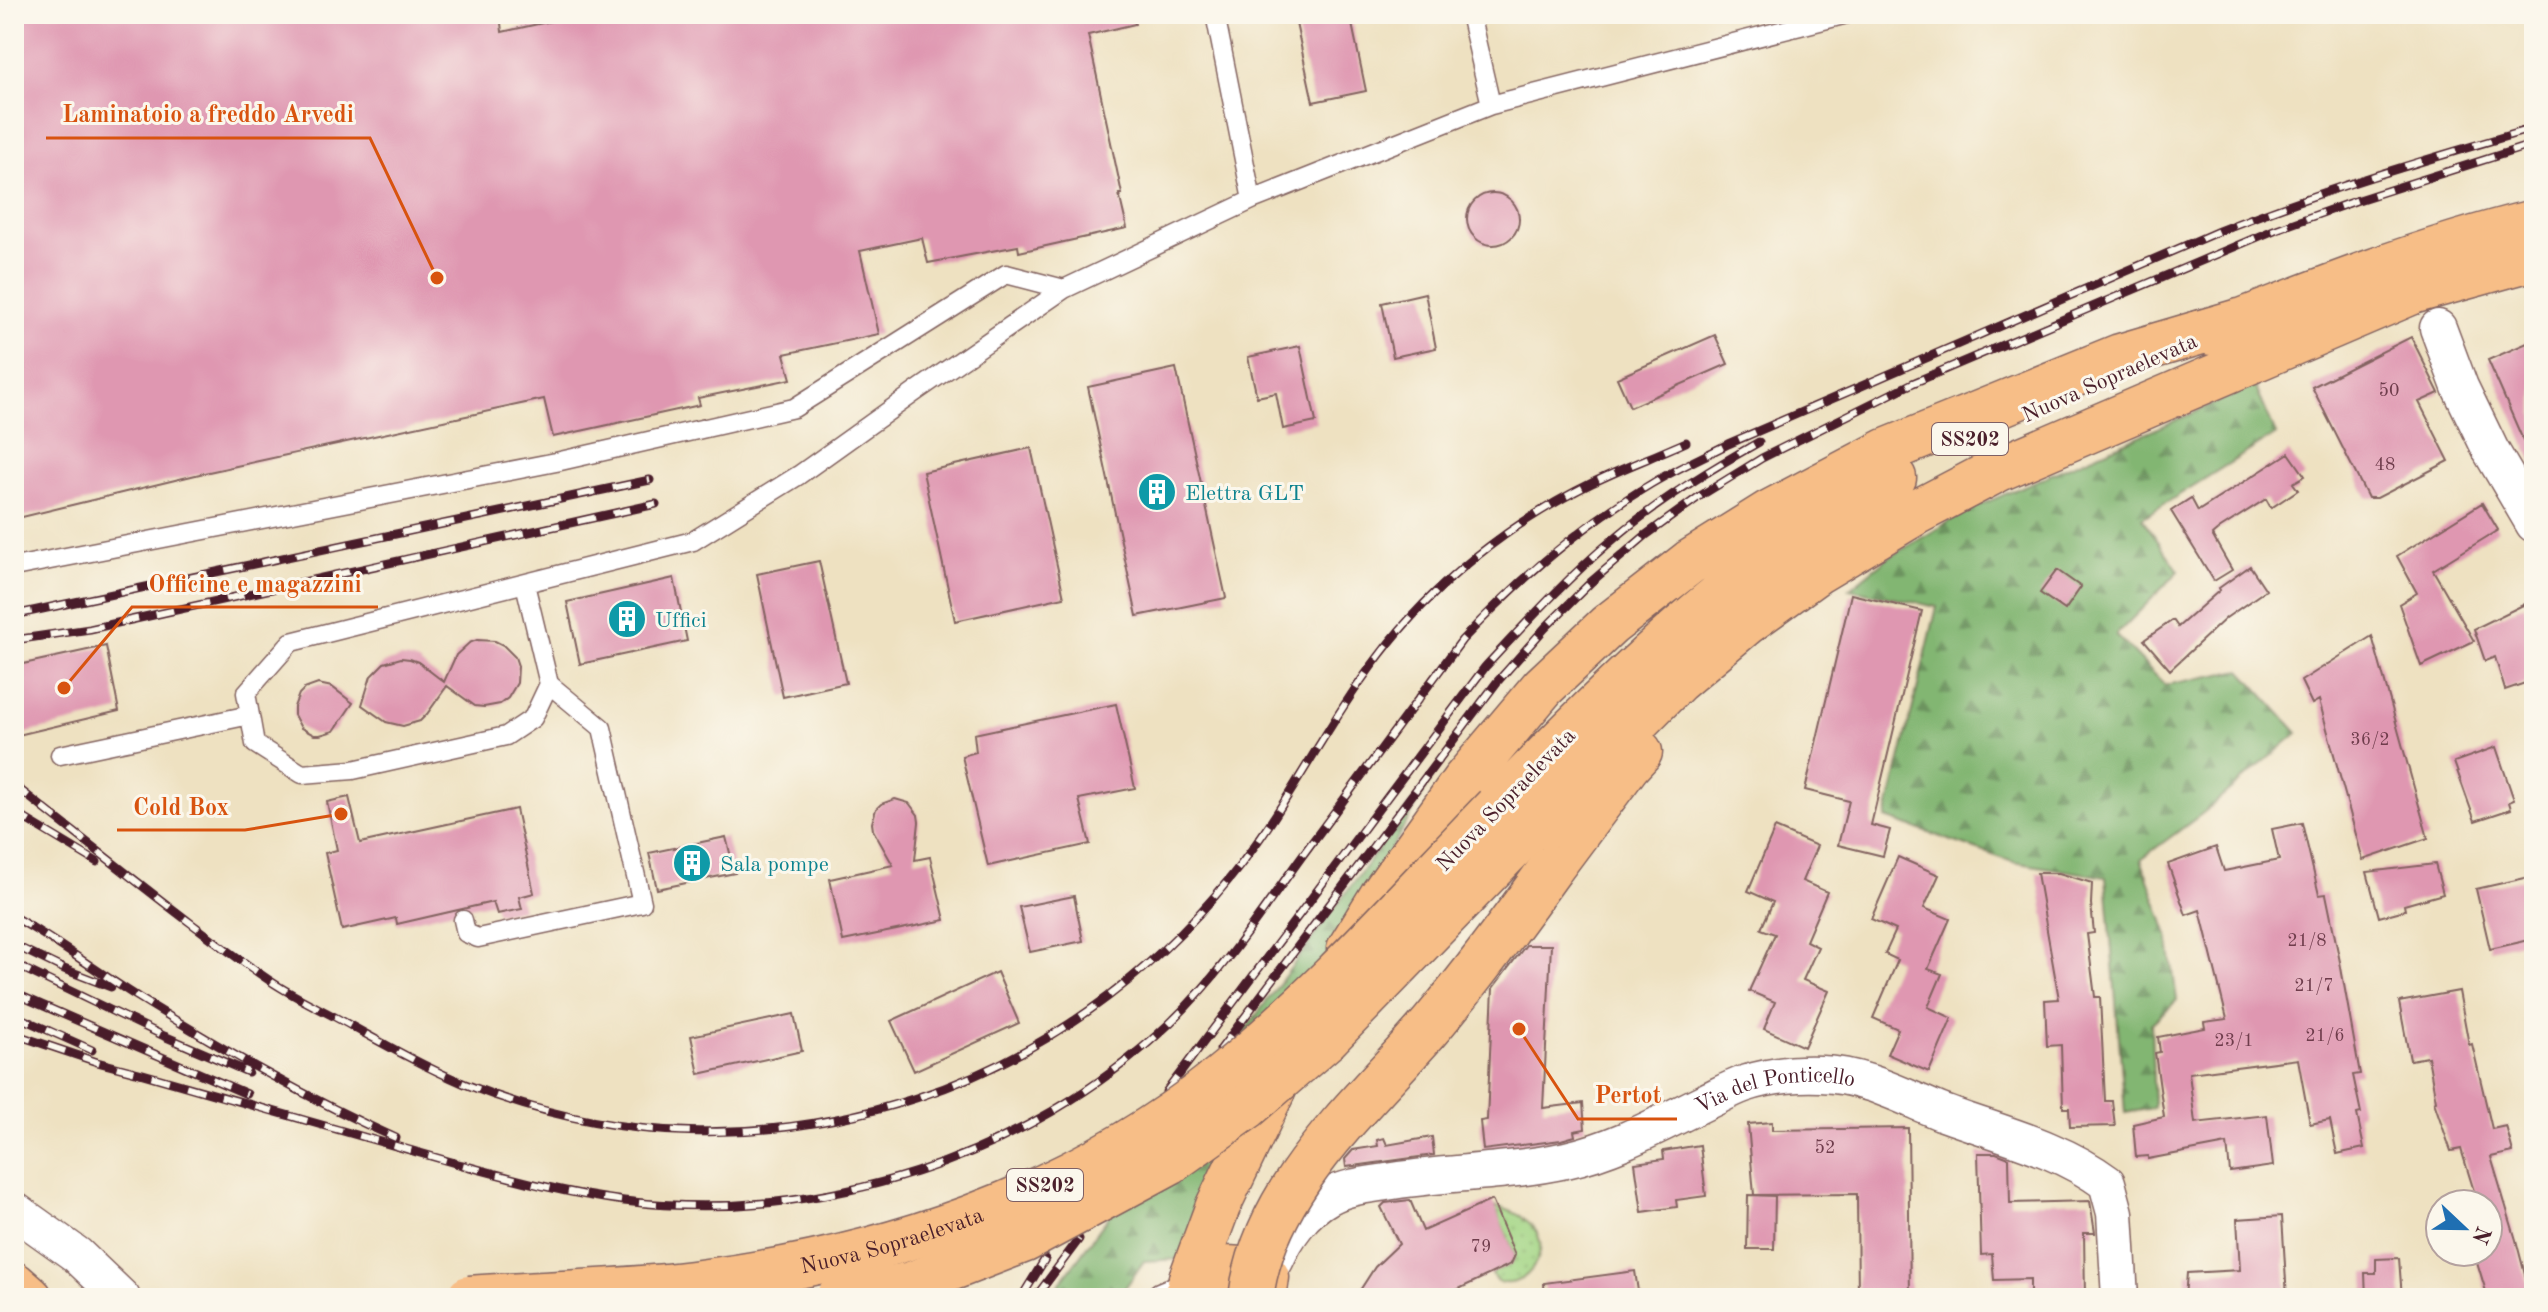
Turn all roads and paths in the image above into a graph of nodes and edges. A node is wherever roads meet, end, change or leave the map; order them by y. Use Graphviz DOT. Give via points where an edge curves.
graph roads {
  1 [pos="1215,14"];
  2 [pos="1470,14"];
  3 [pos="1847,14"];
  4 [pos="1491,105"];
  5 [pos="1252,200"];
  6 [pos="2534,222"];
  7 [pos="2534,258"];
  8 [pos="1064,289"];
  9 [pos="2239,321"];
  10 [pos="2438,328"];
  11 [pos="1915,513"];
  12 [pos="2534,524"];
  13 [pos="14,567"];
  14 [pos="525,584"];
  15 [pos="549,684"];
  16 [pos="250,715"];
  17 [pos="60,755"];
  18 [pos="1511,820"];
  19 [pos="463,920"];
  20 [pos="14,1210"];
  21 [pos="14,1284"];
  22 [pos="1189,1288"];
  23 [pos="1261,1291"];
  24 [pos="30,1298"];
  25 [pos="122,1298"];
  26 [pos="469,1298"];
  27 [pos="838,1298"];
  28 [pos="1152,1298"];
  29 [pos="2120,1298"];
  1 -- 5 [label="lane"];
  2 -- 4 [label="lane"];
  3 -- 4 [label="lane"];
  4 -- 5 [label="lane"];
  5 -- 8 [label="lane"];
  6 -- 9 [label="main road, Nuova Sopraelevata / SS202" via="2402,260"];
  7 -- 11 [label="main road, Nuova Sopraelevata / SS202" via="2415,291 1999,469"];
  8 -- 13 [label="lane" via="1006,274 794,408 556,462"];
  8 -- 14 [label="lane" via="799,475 693,541"];
  9 -- 18 [label="main road, Nuova Sopraelevata / SS202" via="1980,434 1803,534 1650,654 1569,731"];
  9 -- 22 [label="main road" via="2120,356 1886,451 1770,512 1690,562 1609,625 1543,687 1463,782 1381,897 1275,1085 1218,1206"];
  10 -- 12 [label="street" via="2491,451"];
  11 -- 18 [label="main road, Nuova Sopraelevata / SS202" via="1818,571 1746,623"];
  11 -- 23 [label="main road, bridge" via="1743,655 1628,765 1475,972 1307,1164 1258,1259"];
  14 -- 15 [label="lane"];
  14 -- 16 [label="lane" via="291,642 246,693"];
  15 -- 16 [label="lane" via="533,718 506,736 353,770 302,774 255,744"];
  15 -- 19 [label="lane" via="602,728 642,903 478,938 466,933"];
  16 -- 17 [label="lane"];
  18 -- 26 [label="main road, Nuova Sopraelevata / SS202, bridge" via="1219,1079 1158,1123 1011,1203 896,1244 782,1270 690,1283"];
  18 -- 27 [label="main road, Nuova Sopraelevata / SS202, bridge" via="1326,1039 1247,1107 1170,1162 1025,1240 911,1284"];
  20 -- 25 [label="street" via="77,1255"];
  21 -- 24 [label="main road"];
  22 -- 23 [label="main road" via="1228,1267 1248,1268"];
  22 -- 28 [label="lane"];
  23 -- 29 [label="street, Via del Ponticello" via="1283,1243 1326,1197 1419,1176 1567,1160 1614,1146 1744,1084 1789,1074 1824,1074 1871,1082 2087,1167 2107,1183 2115,1213"];
}
